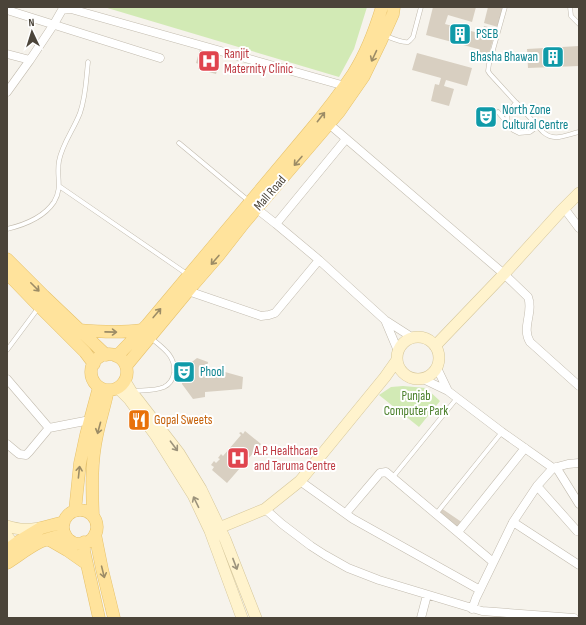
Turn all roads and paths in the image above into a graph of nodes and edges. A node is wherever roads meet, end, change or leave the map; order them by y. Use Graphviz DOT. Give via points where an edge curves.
graph roads {
  1 [pos="382,7"];
  2 [pos="394,7"];
  3 [pos="421,7"];
  4 [pos="505,7"];
  5 [pos="570,7"];
  6 [pos="7,10"];
  7 [pos="54,24"];
  8 [pos="579,24"];
  9 [pos="383,35"];
  10 [pos="7,54"];
  11 [pos="160,58"];
  12 [pos="30,60"];
  13 [pos="88,62"];
  14 [pos="345,86"];
  15 [pos="7,92"];
  16 [pos="517,103"];
  17 [pos="498,112"];
  18 [pos="329,124"];
  19 [pos="508,124"];
  20 [pos="538,126"];
  21 [pos="579,132"];
  22 [pos="346,139"];
  23 [pos="179,143"];
  24 [pos="59,186"];
  25 [pos="579,193"];
  26 [pos="253,205"];
  27 [pos="564,208"];
  28 [pos="276,224"];
  29 [pos="579,228"];
  30 [pos="7,229"];
  31 [pos="7,259"];
  32 [pos="319,260"];
  33 [pos="7,273"];
  34 [pos="504,274"];
  35 [pos="189,275"];
  36 [pos="188,291"];
  37 [pos="39,307"];
  38 [pos="386,320"];
  39 [pos="79,330"];
  40 [pos="146,333"];
  41 [pos="413,338"];
  42 [pos="435,346"];
  43 [pos="7,350"];
  44 [pos="111,355"];
  45 [pos="397,356"];
  46 [pos="94,364"];
  47 [pos="126,366"];
  48 [pos="437,368"];
  49 [pos="401,371"];
  50 [pos="385,377"];
  51 [pos="7,379"];
  52 [pos="423,379"];
  53 [pos="579,386"];
  54 [pos="116,387"];
  55 [pos="448,391"];
  56 [pos="457,398"];
  57 [pos="90,420"];
  58 [pos="49,428"];
  59 [pos="502,432"];
  60 [pos="7,445"];
  61 [pos="525,448"];
  62 [pos="578,465"];
  63 [pos="555,467"];
  64 [pos="393,477"];
  65 [pos="300,481"];
  66 [pos="536,486"];
  67 [pos="579,504"];
  68 [pos="265,509"];
  69 [pos="74,511"];
  70 [pos="346,513"];
  71 [pos="436,514"];
  72 [pos="93,516"];
  73 [pos="64,522"];
  74 [pos="513,522"];
  75 [pos="7,526"];
  76 [pos="41,528"];
  77 [pos="215,529"];
  78 [pos="577,531"];
  79 [pos="458,532"];
  80 [pos="65,534"];
  81 [pos="95,534"];
  82 [pos="48,539"];
  83 [pos="84,542"];
  84 [pos="12,546"];
  85 [pos="494,562"];
  86 [pos="7,564"];
  87 [pos="87,564"];
  88 [pos="579,565"];
  89 [pos="480,590"];
  90 [pos="427,595"];
  91 [pos="472,609"];
  92 [pos="482,615"];
  93 [pos="99,618"];
  94 [pos="114,618"];
  95 [pos="242,618"];
  96 [pos="256,618"];
  97 [pos="421,618"];
  98 [pos="574,618"];
  1 -- 14 [label="main road, Mall Road" via="363,56"];
  2 -- 9 [label="main road, Mall Road"];
  3 -- 9 [label="lane" via="410,41"];
  4 -- 16 [label="lane" via="488,67 490,74"];
  5 -- 8 [label="lane" via="571,16"];
  6 -- 7 [label="street"];
  7 -- 11 [label="street"];
  7 -- 12 [label="street"];
  7 -- 14 [label="street" via="62,10 71,9"];
  9 -- 18 [label="main road, Mall Road, one-way" via="364,76"];
  10 -- 12 [label="street"];
  12 -- 15 [label="street"];
  13 -- 24 [label="lane" via="86,92 59,159"];
  26 -- 14 [label="main road, Mall Road, one-way"];
  16 -- 19 [label="lane" via="507,114"];
  16 -- 20 [label="lane"];
  17 -- 19 [label="lane"];
  18 -- 22 [label="street"];
  18 -- 26 [label="main road, Mall Road, one-way"];
  19 -- 20 [label="lane" via="519,133 530,132"];
  20 -- 21 [label="lane" via="552,138"];
  22 -- 28 [label="street"];
  22 -- 34 [label="street"];
  23 -- 26 [label="lane"];
  24 -- 30 [label="lane" via="53,203 40,216"];
  24 -- 35 [label="lane"];
  25 -- 27 [label="street"];
  26 -- 28 [label="street"];
  26 -- 35 [label="main road, Mall Road"];
  26 -- 36 [label="main road, Mall Road, one-way" via="219,255"];
  27 -- 29 [label="street"];
  27 -- 34 [label="street"];
  28 -- 32 [label="street"];
  31 -- 39 [label="main road, one-way"];
  32 -- 36 [label="street" via="275,313 269,316 261,316"];
  32 -- 38 [label="street"];
  33 -- 37 [label="main road"];
  34 -- 42 [label="street"];
  34 -- 53 [label="street" via="528,297 530,307 527,339"];
  40 -- 35 [label="main road, Mall Road, one-way"];
  36 -- 40 [label="main road, Mall Road"];
  37 -- 43 [label="lane"];
  37 -- 46 [label="main road"];
  38 -- 41 [label="street"];
  38 -- 45 [label="street"];
  39 -- 40 [label="main road, one-way"];
  39 -- 44 [label="main road"];
  40 -- 44 [label="main road, Mall Road" via="121,352"];
  40 -- 47 [label="main road, Mall Road"];
  40 -- 54 [label="lane" via="173,360 173,378 169,384 159,389"];
  41 -- 42 [label="street" via="429,340"];
  41 -- 45 [label="street" via="401,345"];
  42 -- 48 [label="street" via="439,361"];
  44 -- 46 [label="main road" via="101,357"];
  44 -- 47 [label="main road" via="120,358"];
  45 -- 49 [label="street" via="397,365"];
  45 -- 50 [label="street"];
  46 -- 54 [label="main road" via="93,379"];
  47 -- 54 [label="main road" via="127,376"];
  48 -- 52 [label="street"];
  48 -- 55 [label="street"];
  49 -- 50 [label="street"];
  49 -- 52 [label="street" via="416,380"];
  50 -- 65 [label="street"];
  51 -- 58 [label="street"];
  52 -- 55 [label="street"];
  54 -- 57 [label="main road"];
  54 -- 72 [label="main road, one-way" via="97,435 94,451"];
  54 -- 77 [label="street" via="129,399 156,436"];
  55 -- 56 [label="street"];
  56 -- 59 [label="street"];
  56 -- 64 [label="lane"];
  57 -- 58 [label="street"];
  69 -- 57 [label="main road, one-way" via="80,463"];
  58 -- 60 [label="street" via="26,455 19,454"];
  59 -- 61 [label="street"];
  59 -- 71 [label="lane"];
  61 -- 63 [label="street"];
  61 -- 79 [label="street"];
  62 -- 63 [label="street"];
  63 -- 66 [label="street"];
  63 -- 67 [label="street"];
  64 -- 70 [label="street" via="386,472 380,473"];
  64 -- 71 [label="street"];
  65 -- 68 [label="street"];
  65 -- 70 [label="street"];
  66 -- 74 [label="street"];
  66 -- 78 [label="street"];
  68 -- 77 [label="street"];
  68 -- 90 [label="street" via="311,546 348,568"];
  69 -- 72 [label="main road" via="86,511"];
  69 -- 73 [label="main road"];
  70 -- 89 [label="street"];
  71 -- 79 [label="street"];
  72 -- 81 [label="main road" via="96,523"];
  73 -- 76 [label="main road"];
  73 -- 80 [label="main road"];
  74 -- 85 [label="street"];
  74 -- 88 [label="street"];
  75 -- 76 [label="street" via="20,530"];
  76 -- 84 [label="main road"];
  77 -- 95 [label="street"];
  77 -- 96 [label="street, one-way"];
  79 -- 85 [label="street"];
  80 -- 82 [label="main road"];
  80 -- 83 [label="main road" via="74,542"];
  81 -- 83 [label="main road"];
  81 -- 94 [label="main road, one-way"];
  82 -- 84 [label="main road"];
  82 -- 87 [label="main road"];
  83 -- 87 [label="main road"];
  84 -- 86 [label="main road"];
  85 -- 89 [label="street"];
  87 -- 93 [label="main road"];
  89 -- 91 [label="street"];
  90 -- 91 [label="street"];
  90 -- 97 [label="street"];
  91 -- 92 [label="street"];
  92 -- 98 [label="street"];
}
